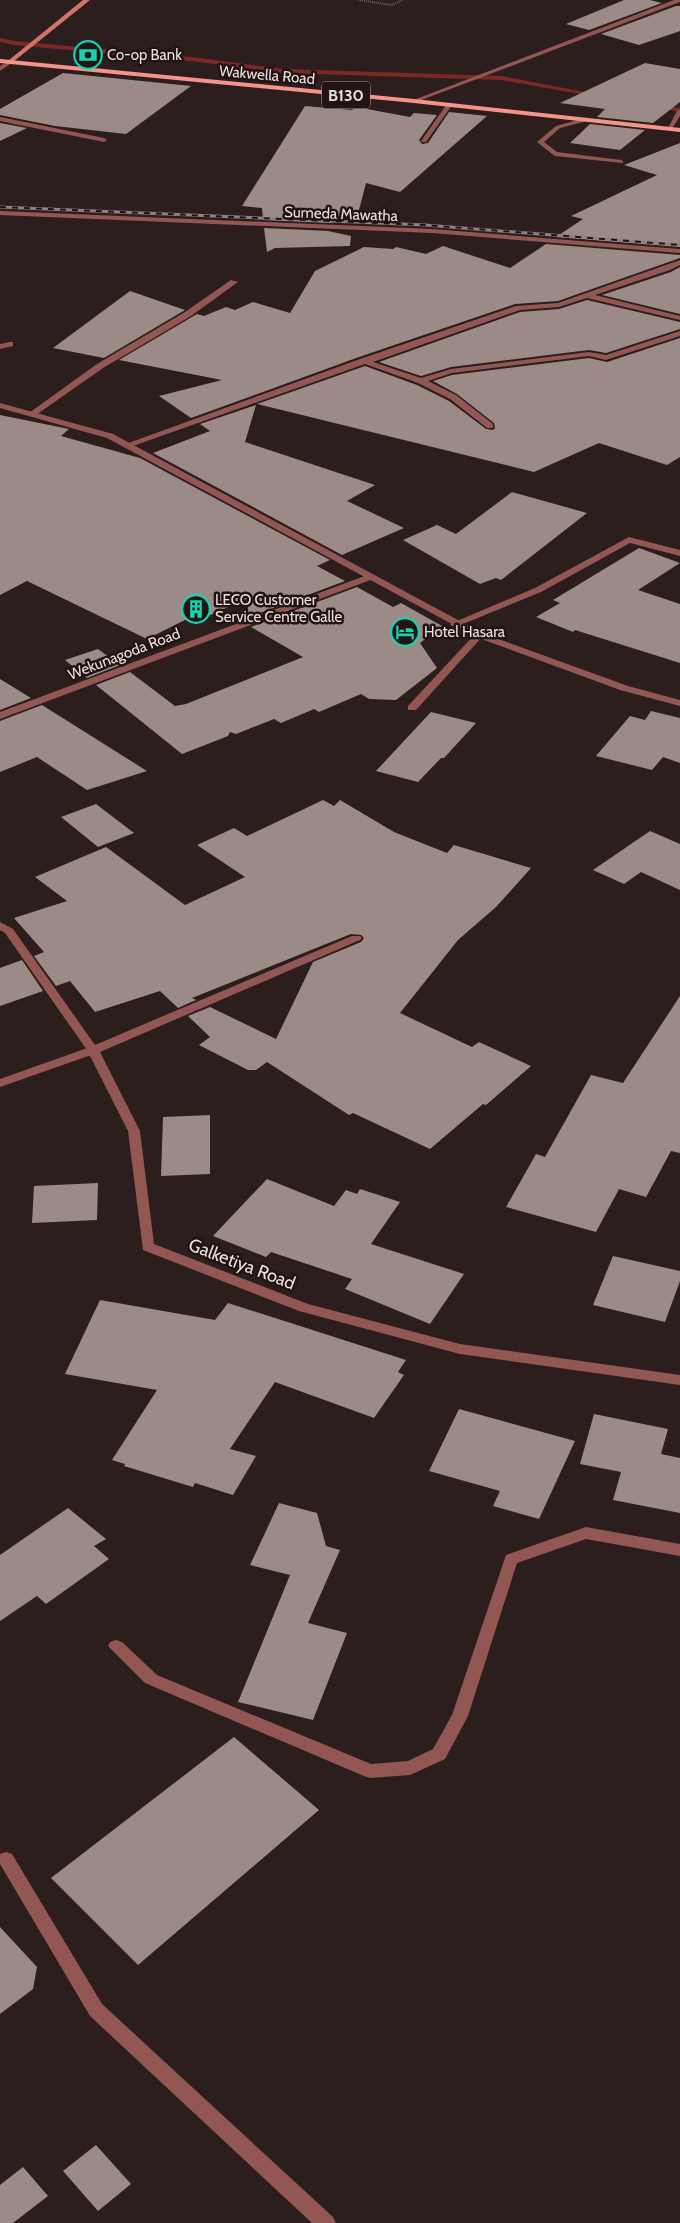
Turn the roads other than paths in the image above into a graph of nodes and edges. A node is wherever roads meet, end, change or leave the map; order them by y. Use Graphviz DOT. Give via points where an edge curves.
graph roads {
  1 [pos="87,0"];
  2 [pos="679,0"];
  3 [pos="0,61"];
  4 [pos="11,61"];
  5 [pos="0,69"];
  6 [pos="414,101"];
  7 [pos="449,104"];
  8 [pos="679,113"];
  9 [pos="0,119"];
  10 [pos="585,120"];
  11 [pos="670,129"];
  12 [pos="680,130"];
  13 [pos="104,140"];
  14 [pos="424,141"];
  15 [pos="621,162"];
  16 [pos="0,214"];
  17 [pos="680,251"];
  18 [pos="680,262"];
  19 [pos="234,282"];
  20 [pos="589,296"];
  21 [pos="680,318"];
  22 [pos="680,333"];
  23 [pos="10,344"];
  24 [pos="0,348"];
  25 [pos="363,361"];
  26 [pos="421,380"];
  27 [pos="0,405"];
  28 [pos="33,413"];
  29 [pos="490,426"];
  30 [pos="127,445"];
  31 [pos="680,553"];
  32 [pos="370,577"];
  33 [pos="455,624"];
  34 [pos="479,635"];
  35 [pos="680,703"];
  36 [pos="412,708"];
  37 [pos="0,716"];
  38 [pos="0,925"];
  39 [pos="356,938"];
  40 [pos="93,1050"];
  41 [pos="0,1083"];
  42 [pos="680,1380"];
  43 [pos="680,1550"];
  44 [pos="116,1646"];
  45 [pos="6,1859"];
  46 [pos="326,2223"];
  1 -- 4 [label="main road"];
  2 -- 6 [label="street"];
  3 -- 4 [label="main road, Wakwella Road / B130"];
  4 -- 5 [label="street"];
  4 -- 6 [label="main road, Wakwella Road / B130"];
  6 -- 7 [label="main road, Wakwella Road / B130"];
  7 -- 10 [label="main road, Wakwella Road / B130"];
  7 -- 14 [label="street"];
  8 -- 11 [label="street"];
  9 -- 13 [label="street"];
  10 -- 11 [label="main road, Wakwella Road / B130"];
  10 -- 15 [label="street" via="558,126 540,142 555,154"];
  11 -- 12 [label="main road, Wakwella Road / B130"];
  16 -- 17 [label="street, Sumeda Mawatha" via="432,231"];
  18 -- 20 [label="street"];
  19 -- 28 [label="street" via="188,314 100,366"];
  20 -- 21 [label="street"];
  20 -- 25 [label="street" via="559,305 519,308"];
  22 -- 26 [label="street" via="606,358 589,354 452,371"];
  23 -- 24 [label="street"];
  25 -- 26 [label="street"];
  25 -- 30 [label="street"];
  26 -- 29 [label="street" via="453,397"];
  27 -- 28 [label="street"];
  28 -- 30 [label="street" via="110,436"];
  30 -- 32 [label="street"];
  31 -- 33 [label="street" via="629,540 538,590"];
  32 -- 33 [label="street"];
  32 -- 37 [label="street, Wekunagoda Road"];
  33 -- 34 [label="street"];
  34 -- 35 [label="street" via="624,688"];
  34 -- 36 [label="street"];
  38 -- 40 [label="street, Galketiya Road" via="9,931"];
  39 -- 40 [label="street"];
  40 -- 41 [label="street"];
  40 -- 42 [label="street, Galketiya Road" via="134,1131 148,1247 304,1308 460,1349"];
  43 -- 44 [label="street" via="586,1533 511,1559 460,1716 439,1754 410,1768 370,1770 361,1767 151,1679"];
  45 -- 46 [label="street" via="96,2010"];
}
